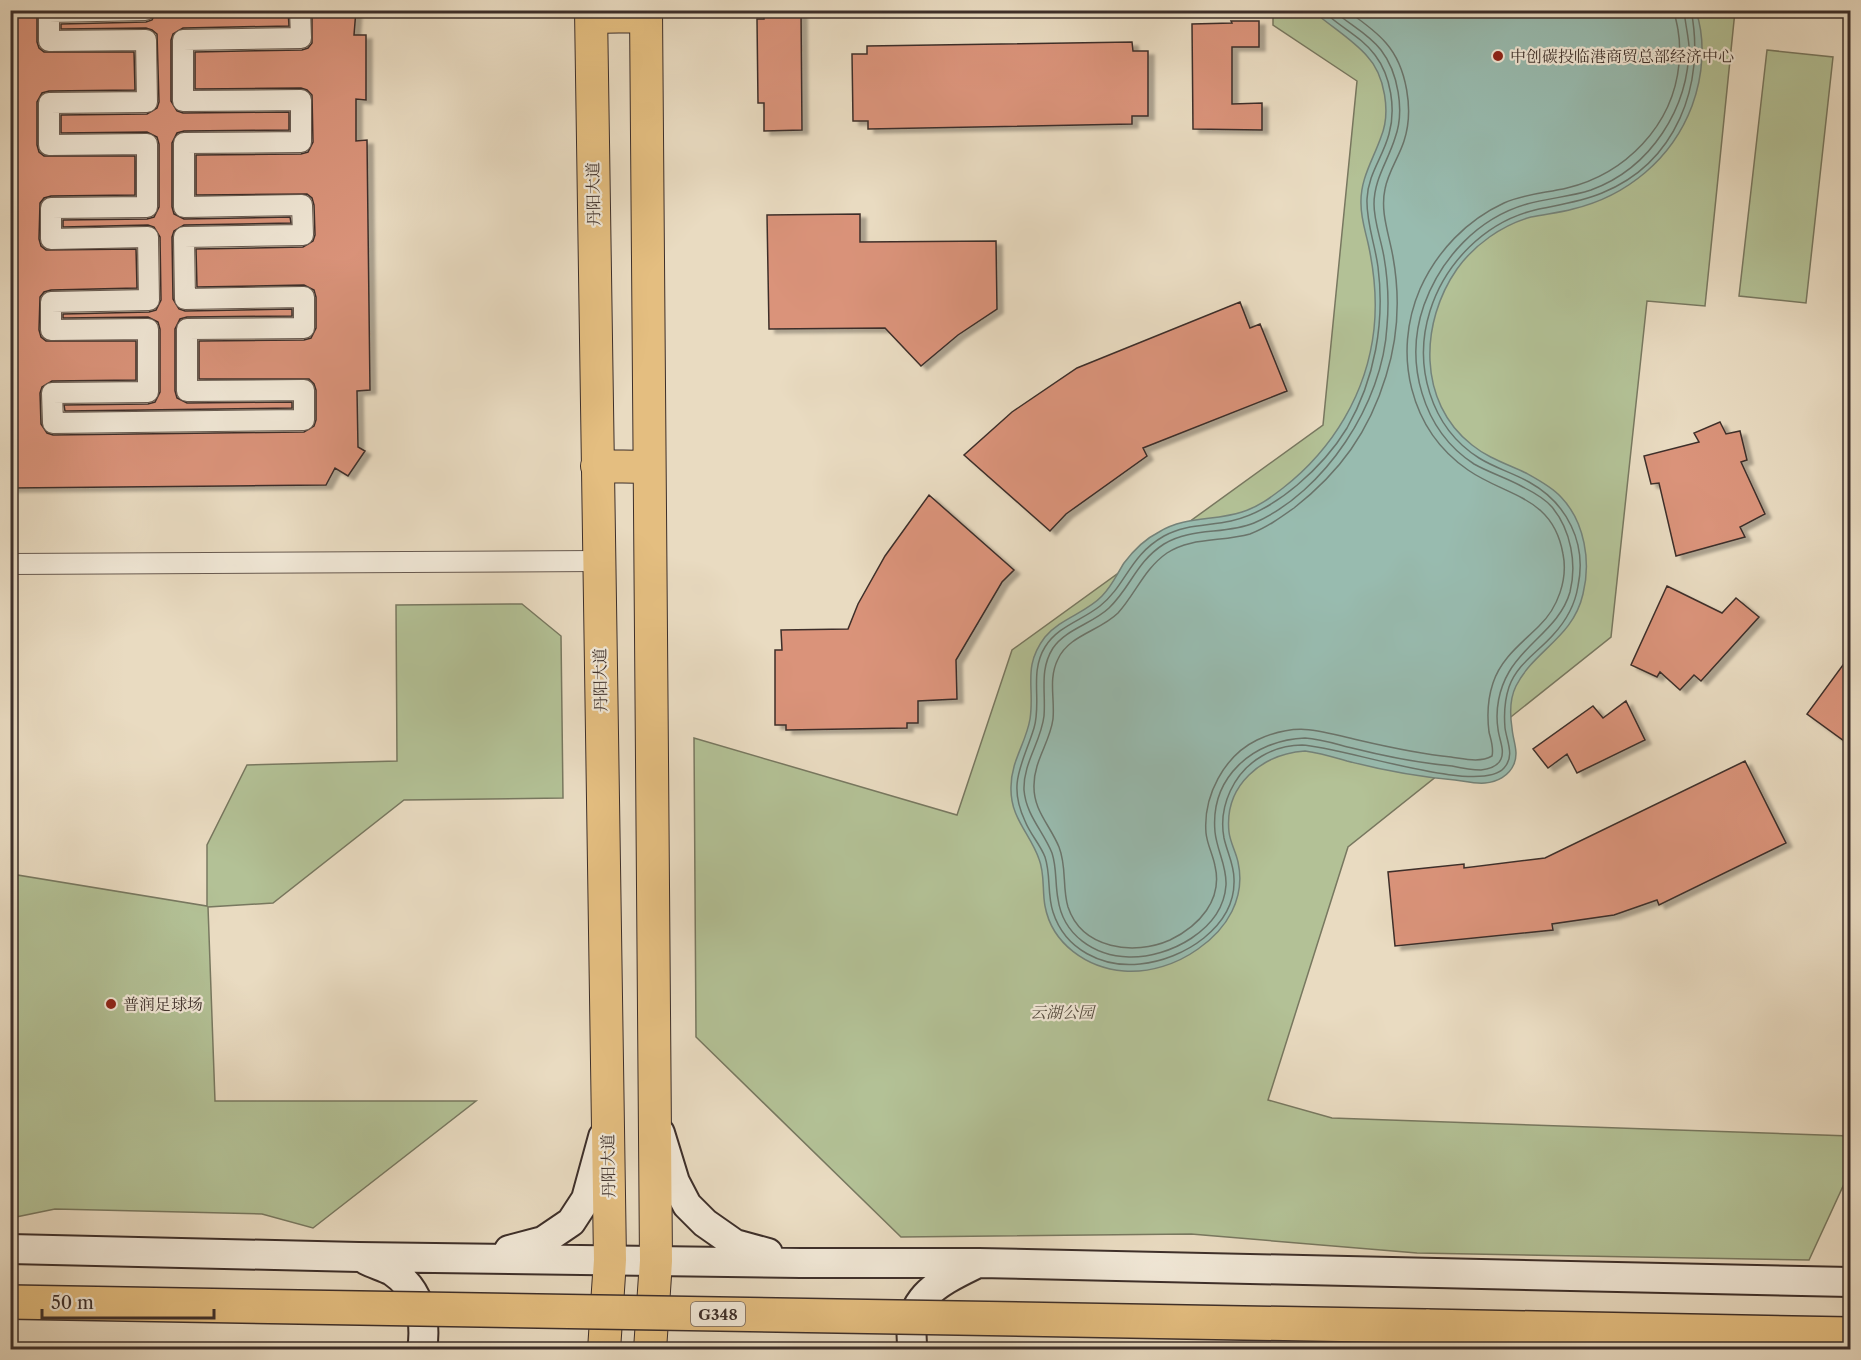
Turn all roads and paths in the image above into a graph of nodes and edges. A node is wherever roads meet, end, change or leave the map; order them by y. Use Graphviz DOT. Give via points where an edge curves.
graph roads {
  1 [pos="145,10"];
  2 [pos="300,10"];
  3 [pos="646,13"];
  4 [pos="591,14"];
  5 [pos="597,466"];
  6 [pos="649,467"];
  7 [pos="598,561"];
  8 [pos="10,564"];
  9 [pos="655,1113"];
  10 [pos="608,1118"];
  11 [pos="10,1250"];
  12 [pos="359,1257"];
  13 [pos="453,1258"];
  14 [pos="610,1260"];
  15 [pos="656,1261"];
  16 [pos="801,1263"];
  17 [pos="978,1263"];
  18 [pos="1851,1282"];
  19 [pos="10,1302"];
  20 [pos="1851,1334"];
  21 [pos="422,1350"];
  22 [pos="604,1350"];
  23 [pos="650,1350"];
  24 [pos="913,1350"];
  1 -- 2 [label="street" via="49,12 49,41 146,40 147,102 49,103 49,145 147,144 147,207 51,208 51,239 148,237 149,300 51,302 51,330 147,329 148,392 52,393 53,423 304,420 304,390 188,391 187,329 304,328 304,297 185,299 184,247 184,237 303,235 302,205 184,207 184,143 301,142 301,100 183,102 183,40 301,38"];
  3 -- 4 [label="main road"];
  3 -- 6 [label="main road"];
  4 -- 5 [label="main road, 丹阳大道"];
  5 -- 6 [label="main road"];
  5 -- 7 [label="main road, 丹阳大道"];
  6 -- 9 [label="main road"];
  7 -- 8 [label="street"];
  7 -- 10 [label="main road, 丹阳大道"];
  9 -- 15 [label="main road"];
  9 -- 16 [label="street" via="675,1182 687,1205 735,1244"];
  10 -- 13 [label="street" via="586,1199 571,1222 543,1241"];
  10 -- 14 [label="main road, 丹阳大道"];
  11 -- 12 [label="street"];
  12 -- 13 [label="street"];
  12 -- 21 [label="street" via="392,1272 410,1289 423,1314"];
  13 -- 14 [label="street"];
  14 -- 15 [label="street"];
  14 -- 22 [label="main road, 丹阳大道"];
  15 -- 16 [label="street"];
  15 -- 23 [label="main road"];
  16 -- 17 [label="street"];
  17 -- 18 [label="street"];
  17 -- 24 [label="street" via="942,1280 921,1299 911,1323"];
  19 -- 20 [label="highway, G348, bridge"];
}
